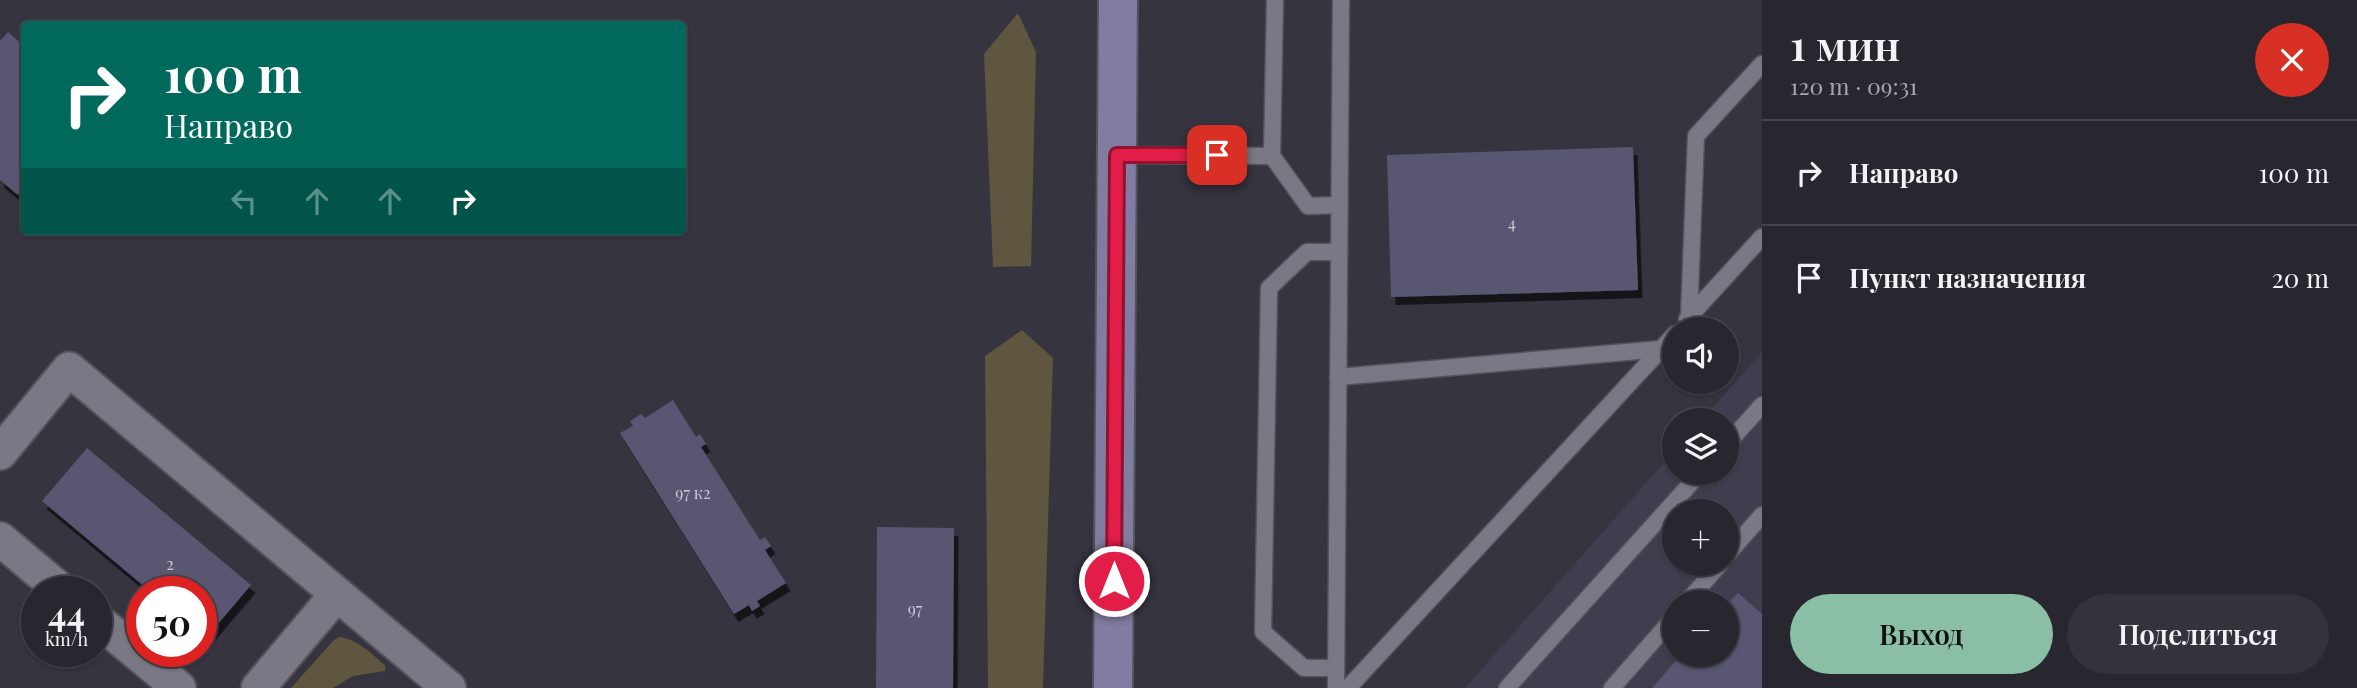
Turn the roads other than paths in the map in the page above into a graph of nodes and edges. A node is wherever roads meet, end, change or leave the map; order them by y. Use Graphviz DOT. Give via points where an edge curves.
graph roads {
  1 [pos="1118,0"];
  2 [pos="1275,0"];
  3 [pos="1341,0"];
  4 [pos="1762,64"];
  5 [pos="1117,155"];
  6 [pos="1272,156"];
  7 [pos="1339,205"];
  8 [pos="1762,237"];
  9 [pos="1339,252"];
  10 [pos="1684,317"];
  11 [pos="1689,317"];
  12 [pos="1661,349"];
  13 [pos="1338,377"];
  14 [pos="1762,405"];
  15 [pos="1739,431"];
  16 [pos="0,453"];
  17 [pos="1689,485"];
  18 [pos="1762,515"];
  19 [pos="0,539"];
  20 [pos="1739,541"];
  21 [pos="44,576"];
  22 [pos="1710,576"];
  23 [pos="1697,590"];
  24 [pos="337,594"];
  25 [pos="1662,631"];
  26 [pos="112,632"];
  27 [pos="1336,668"];
  28 [pos="179,688"];
  29 [pos="258,688"];
  30 [pos="449,688"];
  31 [pos="1113,688"];
  32 [pos="1336,688"];
  33 [pos="1348,688"];
  34 [pos="1507,688"];
  35 [pos="1612,688"];
  1 -- 5 [label="main road"];
  2 -- 6 [label="lane"];
  3 -- 7 [label="lane"];
  4 -- 10 [label="lane" via="1696,136"];
  5 -- 6 [label="lane"];
  5 -- 31 [label="main road"];
  6 -- 7 [label="lane" via="1308,206"];
  7 -- 9 [label="lane"];
  8 -- 11 [label="lane"];
  9 -- 13 [label="lane"];
  9 -- 27 [label="lane" via="1307,251 1269,288 1263,632 1304,668"];
  12 -- 13 [label="lane"];
  12 -- 33 [label="lane"];
  13 -- 27 [label="lane"];
  14 -- 15 [label="lane"];
  16 -- 24 [label="street" via="69,369"];
  17 -- 34 [label="lane"];
  18 -- 20 [label="lane"];
  19 -- 21 [label="street"];
  22 -- 23 [label="lane"];
  24 -- 29 [label="street"];
  24 -- 30 [label="street"];
  25 -- 35 [label="lane"];
  26 -- 28 [label="street"];
  27 -- 32 [label="lane"];
}
